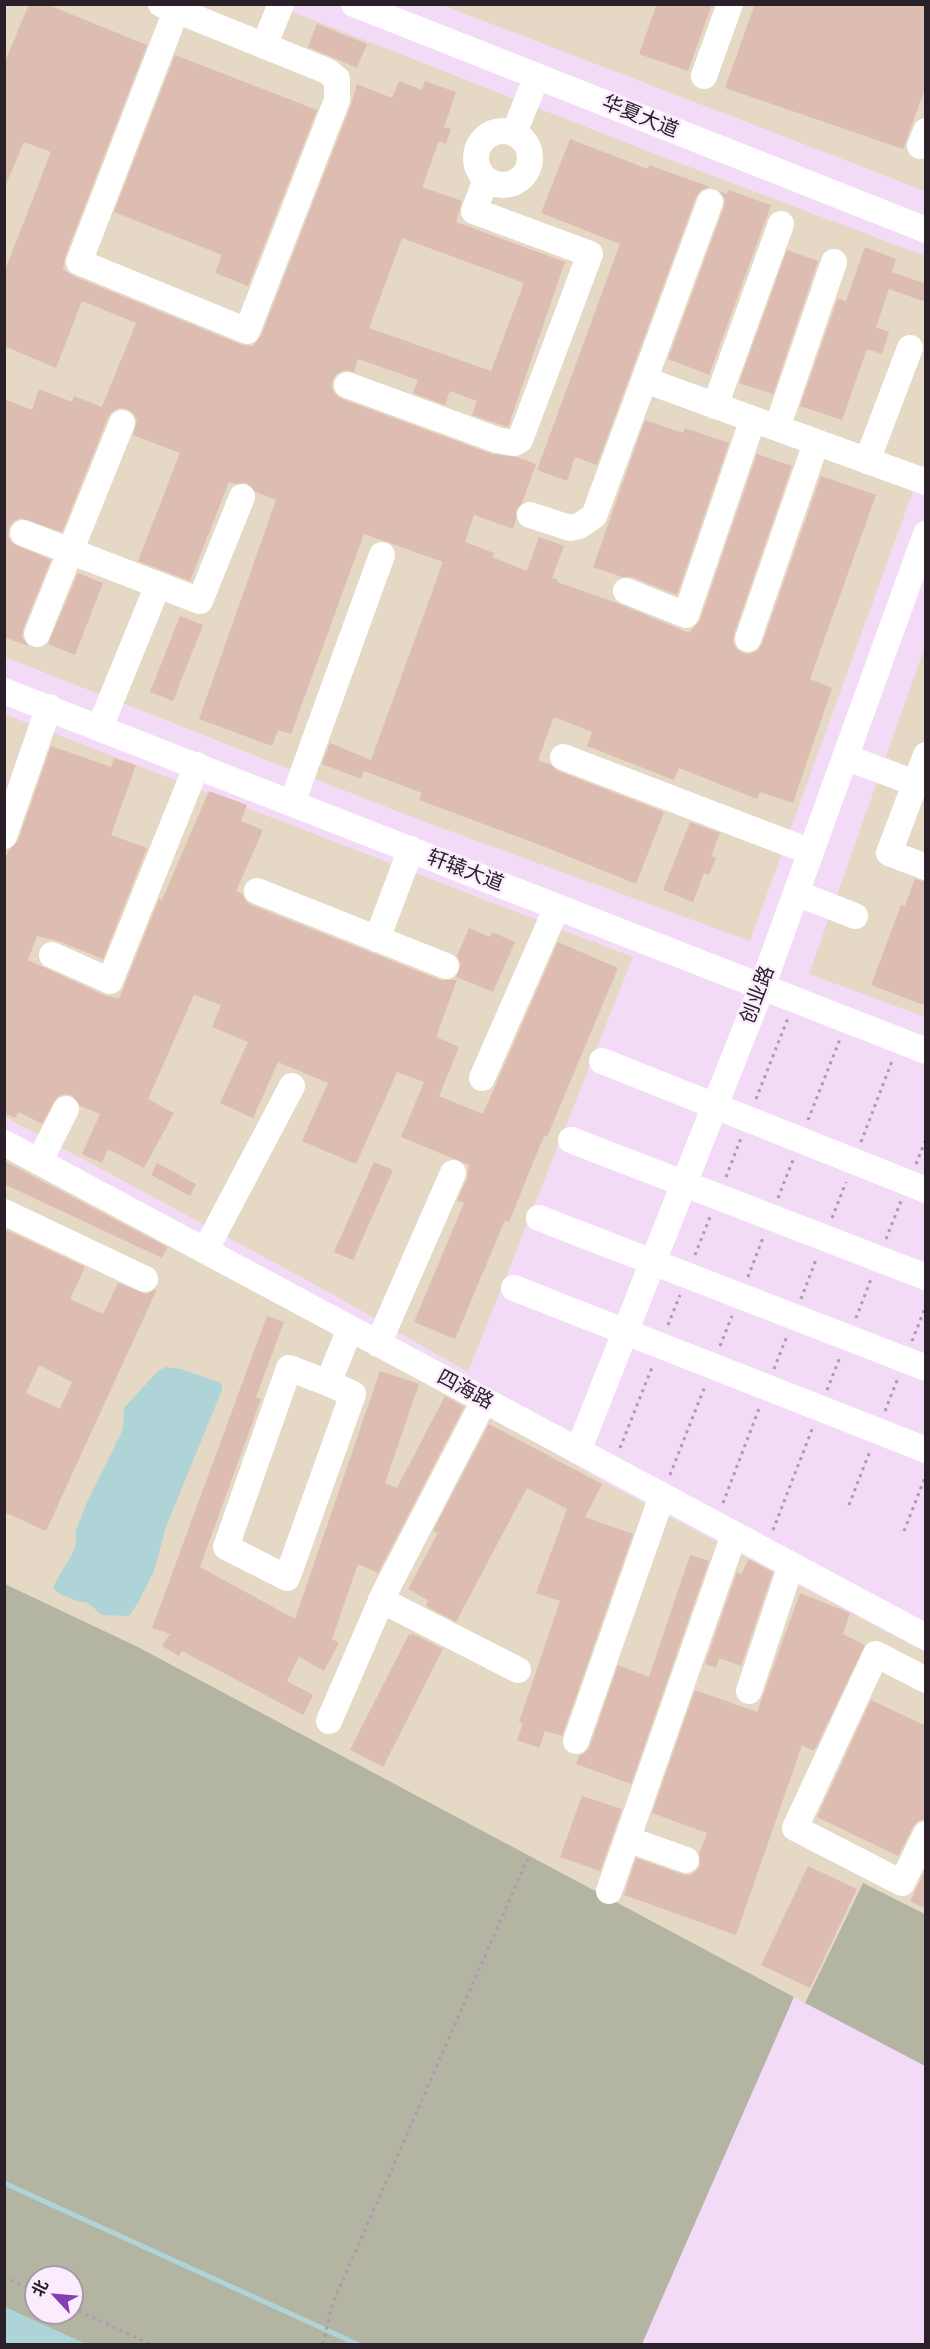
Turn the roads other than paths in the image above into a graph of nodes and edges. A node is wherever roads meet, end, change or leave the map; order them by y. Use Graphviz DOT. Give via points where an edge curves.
graph roads {
  1 [pos="281,4"];
  2 [pos="354,4"];
  3 [pos="730,4"];
  4 [pos="168,8"];
  5 [pos="407,14"];
  6 [pos="264,46"];
  7 [pos="537,76"];
  8 [pos="704,76"];
  9 [pos="514,133"];
  10 [pos="486,179"];
  11 [pos="710,202"];
  12 [pos="781,224"];
  13 [pos="926,230"];
  14 [pos="834,262"];
  15 [pos="910,348"];
  16 [pos="645,380"];
  17 [pos="347,386"];
  18 [pos="715,406"];
  19 [pos="753,419"];
  20 [pos="122,423"];
  21 [pos="777,428"];
  22 [pos="816,443"];
  23 [pos="867,461"];
  24 [pos="926,482"];
  25 [pos="243,497"];
  26 [pos="530,514"];
  27 [pos="23,534"];
  28 [pos="926,534"];
  29 [pos="70,552"];
  30 [pos="382,555"];
  31 [pos="917,582"];
  32 [pos="158,585"];
  33 [pos="626,591"];
  34 [pos="37,634"];
  35 [pos="748,639"];
  36 [pos="4,691"];
  37 [pos="49,707"];
  38 [pos="100,728"];
  39 [pos="926,755"];
  40 [pos="563,757"];
  41 [pos="845,757"];
  42 [pos="197,765"];
  43 [pos="915,783"];
  44 [pos="292,803"];
  45 [pos="4,836"];
  46 [pos="411,849"];
  47 [pos="811,852"];
  48 [pos="926,867"];
  49 [pos="257,891"];
  50 [pos="796,893"];
  51 [pos="558,907"];
  52 [pos="855,916"];
  53 [pos="377,939"];
  54 [pos="52,955"];
  55 [pos="446,966"];
  56 [pos="762,987"];
  57 [pos="926,1051"];
  58 [pos="602,1061"];
  59 [pos="482,1078"];
  60 [pos="292,1086"];
  61 [pos="715,1106"];
  62 [pos="66,1109"];
  63 [pos="571,1140"];
  64 [pos="4,1143"];
  65 [pos="39,1162"];
  66 [pos="453,1173"];
  67 [pos="684,1184"];
  68 [pos="926,1190"];
  69 [pos="4,1212"];
  70 [pos="539,1218"];
  71 [pos="205,1251"];
  72 [pos="653,1262"];
  73 [pos="926,1277"];
  74 [pos="145,1279"];
  75 [pos="514,1288"];
  76 [pos="350,1329"];
  77 [pos="626,1332"];
  78 [pos="378,1344"];
  79 [pos="915,1364"];
  80 [pos="328,1383"];
  81 [pos="484,1401"];
  82 [pos="926,1450"];
  83 [pos="578,1451"];
  84 [pos="662,1496"];
  85 [pos="724,1530"];
  86 [pos="791,1565"];
  87 [pos="381,1600"];
  88 [pos="892,1619"];
  89 [pos="926,1637"];
  90 [pos="876,1654"];
  91 [pos="518,1670"];
  92 [pos="926,1680"];
  93 [pos="749,1692"];
  94 [pos="329,1721"];
  95 [pos="576,1741"];
  96 [pos="926,1834"];
  97 [pos="627,1839"];
  98 [pos="686,1860"];
  99 [pos="609,1891"];
  1 -- 6 [label="street"];
  2 -- 5 [label="street, 华夏大道"];
  3 -- 8 [label="street"];
  4 -- 6 [label="street"];
  4 -- 6 [label="street" via="79,262 247,331 338,89 337,79 327,71"];
  5 -- 7 [label="street, 华夏大道"];
  7 -- 9 [label="street"];
  7 -- 13 [label="street, 华夏大道"];
  9 -- 10 [label="street" via="497,132 478,148 477,165"];
  9 -- 10 [label="street" via="522,138 531,155 526,173 512,184 493,184"];
  10 -- 17 [label="street" via="474,211 590,254 520,440 497,440"];
  11 -- 16 [label="street"];
  12 -- 18 [label="street"];
  14 -- 21 [label="street"];
  15 -- 23 [label="street"];
  16 -- 18 [label="street"];
  16 -- 26 [label="street" via="594,516 570,528"];
  18 -- 19 [label="street"];
  19 -- 21 [label="street"];
  19 -- 33 [label="street" via="686,615"];
  20 -- 29 [label="street"];
  21 -- 22 [label="street"];
  22 -- 23 [label="street"];
  22 -- 35 [label="street"];
  23 -- 24 [label="street"];
  25 -- 32 [label="street" via="200,602"];
  27 -- 29 [label="street"];
  28 -- 31 [label="street, 创业路"];
  29 -- 32 [label="street"];
  29 -- 34 [label="street"];
  30 -- 44 [label="street"];
  31 -- 41 [label="street, 创业路"];
  32 -- 38 [label="street"];
  36 -- 37 [label="street, 轩辕大道"];
  37 -- 38 [label="street, 轩辕大道"];
  37 -- 45 [label="street"];
  38 -- 42 [label="street, 轩辕大道"];
  39 -- 43 [label="street"];
  40 -- 47 [label="street"];
  41 -- 43 [label="street"];
  41 -- 47 [label="street, 创业路"];
  42 -- 44 [label="street, 轩辕大道"];
  42 -- 54 [label="street" via="110,981"];
  43 -- 48 [label="street" via="888,853"];
  44 -- 46 [label="street, 轩辕大道"];
  46 -- 51 [label="street, 轩辕大道"];
  46 -- 53 [label="street"];
  47 -- 50 [label="street, 创业路"];
  49 -- 53 [label="street"];
  50 -- 52 [label="street"];
  50 -- 56 [label="street, 创业路"];
  51 -- 56 [label="street, 轩辕大道"];
  51 -- 59 [label="street"];
  53 -- 55 [label="street"];
  56 -- 57 [label="street, 轩辕大道"];
  56 -- 61 [label="street, 创业路"];
  58 -- 61 [label="street"];
  60 -- 71 [label="street"];
  61 -- 67 [label="street, 创业路"];
  61 -- 68 [label="street"];
  62 -- 65 [label="street"];
  63 -- 67 [label="street"];
  64 -- 65 [label="street, 四海路"];
  65 -- 71 [label="street, 四海路"];
  66 -- 78 [label="street"];
  67 -- 72 [label="street, 创业路"];
  67 -- 73 [label="street"];
  69 -- 74 [label="street"];
  70 -- 72 [label="street"];
  71 -- 76 [label="street, 四海路"];
  72 -- 77 [label="street, 创业路"];
  72 -- 79 [label="street"];
  75 -- 77 [label="street"];
  76 -- 78 [label="street, 四海路"];
  76 -- 80 [label="street"];
  77 -- 82 [label="street"];
  77 -- 83 [label="street, 创业路"];
  78 -- 81 [label="street, 四海路"];
  80 -- 80 [label="street" via="353,1394 287,1578 226,1548 289,1368"];
  81 -- 83 [label="street, 四海路"];
  81 -- 87 [label="street"];
  83 -- 84 [label="street, 四海路"];
  84 -- 85 [label="street, 四海路"];
  84 -- 95 [label="street"];
  85 -- 86 [label="street, 四海路"];
  85 -- 97 [label="street"];
  86 -- 88 [label="street, 四海路"];
  86 -- 93 [label="street"];
  87 -- 91 [label="street"];
  87 -- 94 [label="street"];
  88 -- 89 [label="street, 四海路"];
  88 -- 90 [label="street"];
  90 -- 92 [label="street"];
  90 -- 96 [label="street" via="795,1828 902,1883"];
  97 -- 98 [label="street"];
  97 -- 99 [label="street"];
}
